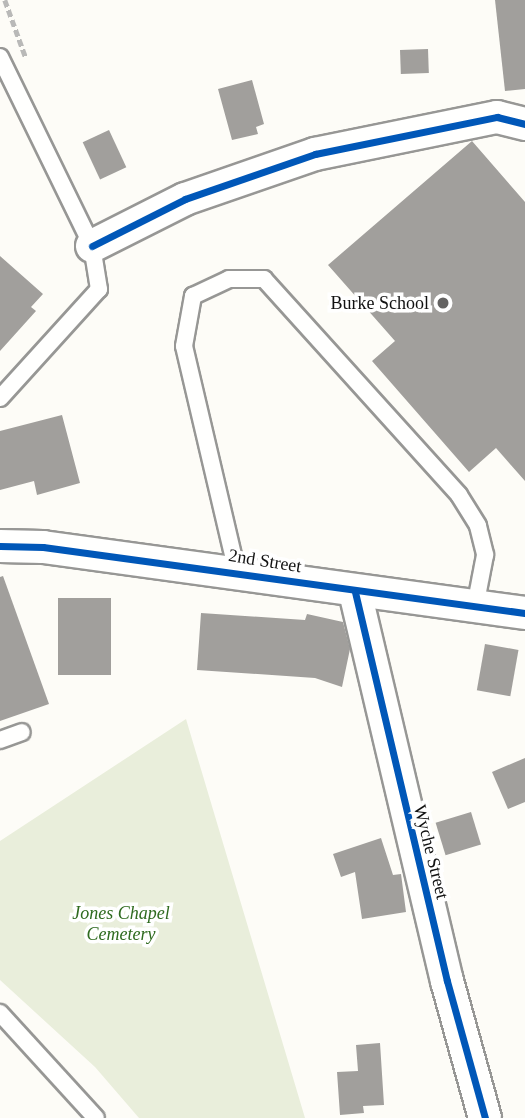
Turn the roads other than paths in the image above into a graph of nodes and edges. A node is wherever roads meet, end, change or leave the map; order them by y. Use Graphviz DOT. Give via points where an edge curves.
graph roads {
  1 [pos="0,57"];
  2 [pos="525,124"];
  3 [pos="92,247"];
  4 [pos="0,398"];
  5 [pos="0,546"];
  6 [pos="237,572"];
  7 [pos="355,592"];
  8 [pos="475,607"];
  9 [pos="525,613"];
  10 [pos="22,732"];
  11 [pos="0,740"];
  12 [pos="0,1013"];
  13 [pos="96,1118"];
  14 [pos="485,1118"];
  1 -- 3 [label="lane"];
  2 -- 3 [label="street" via="497,117 315,154 185,199"];
  3 -- 4 [label="lane" via="99,289"];
  5 -- 6 [label="street, 2nd Street" via="43,547"];
  6 -- 7 [label="street, 2nd Street"];
  6 -- 8 [label="lane" via="184,346 193,296 229,279 264,279 459,495 478,526 485,555"];
  7 -- 8 [label="street, 2nd Street"];
  7 -- 14 [label="street, Wyche Street" via="447,981"];
  8 -- 9 [label="street, 2nd Street"];
  10 -- 11 [label="lane"];
  12 -- 13 [label="lane"];
}
